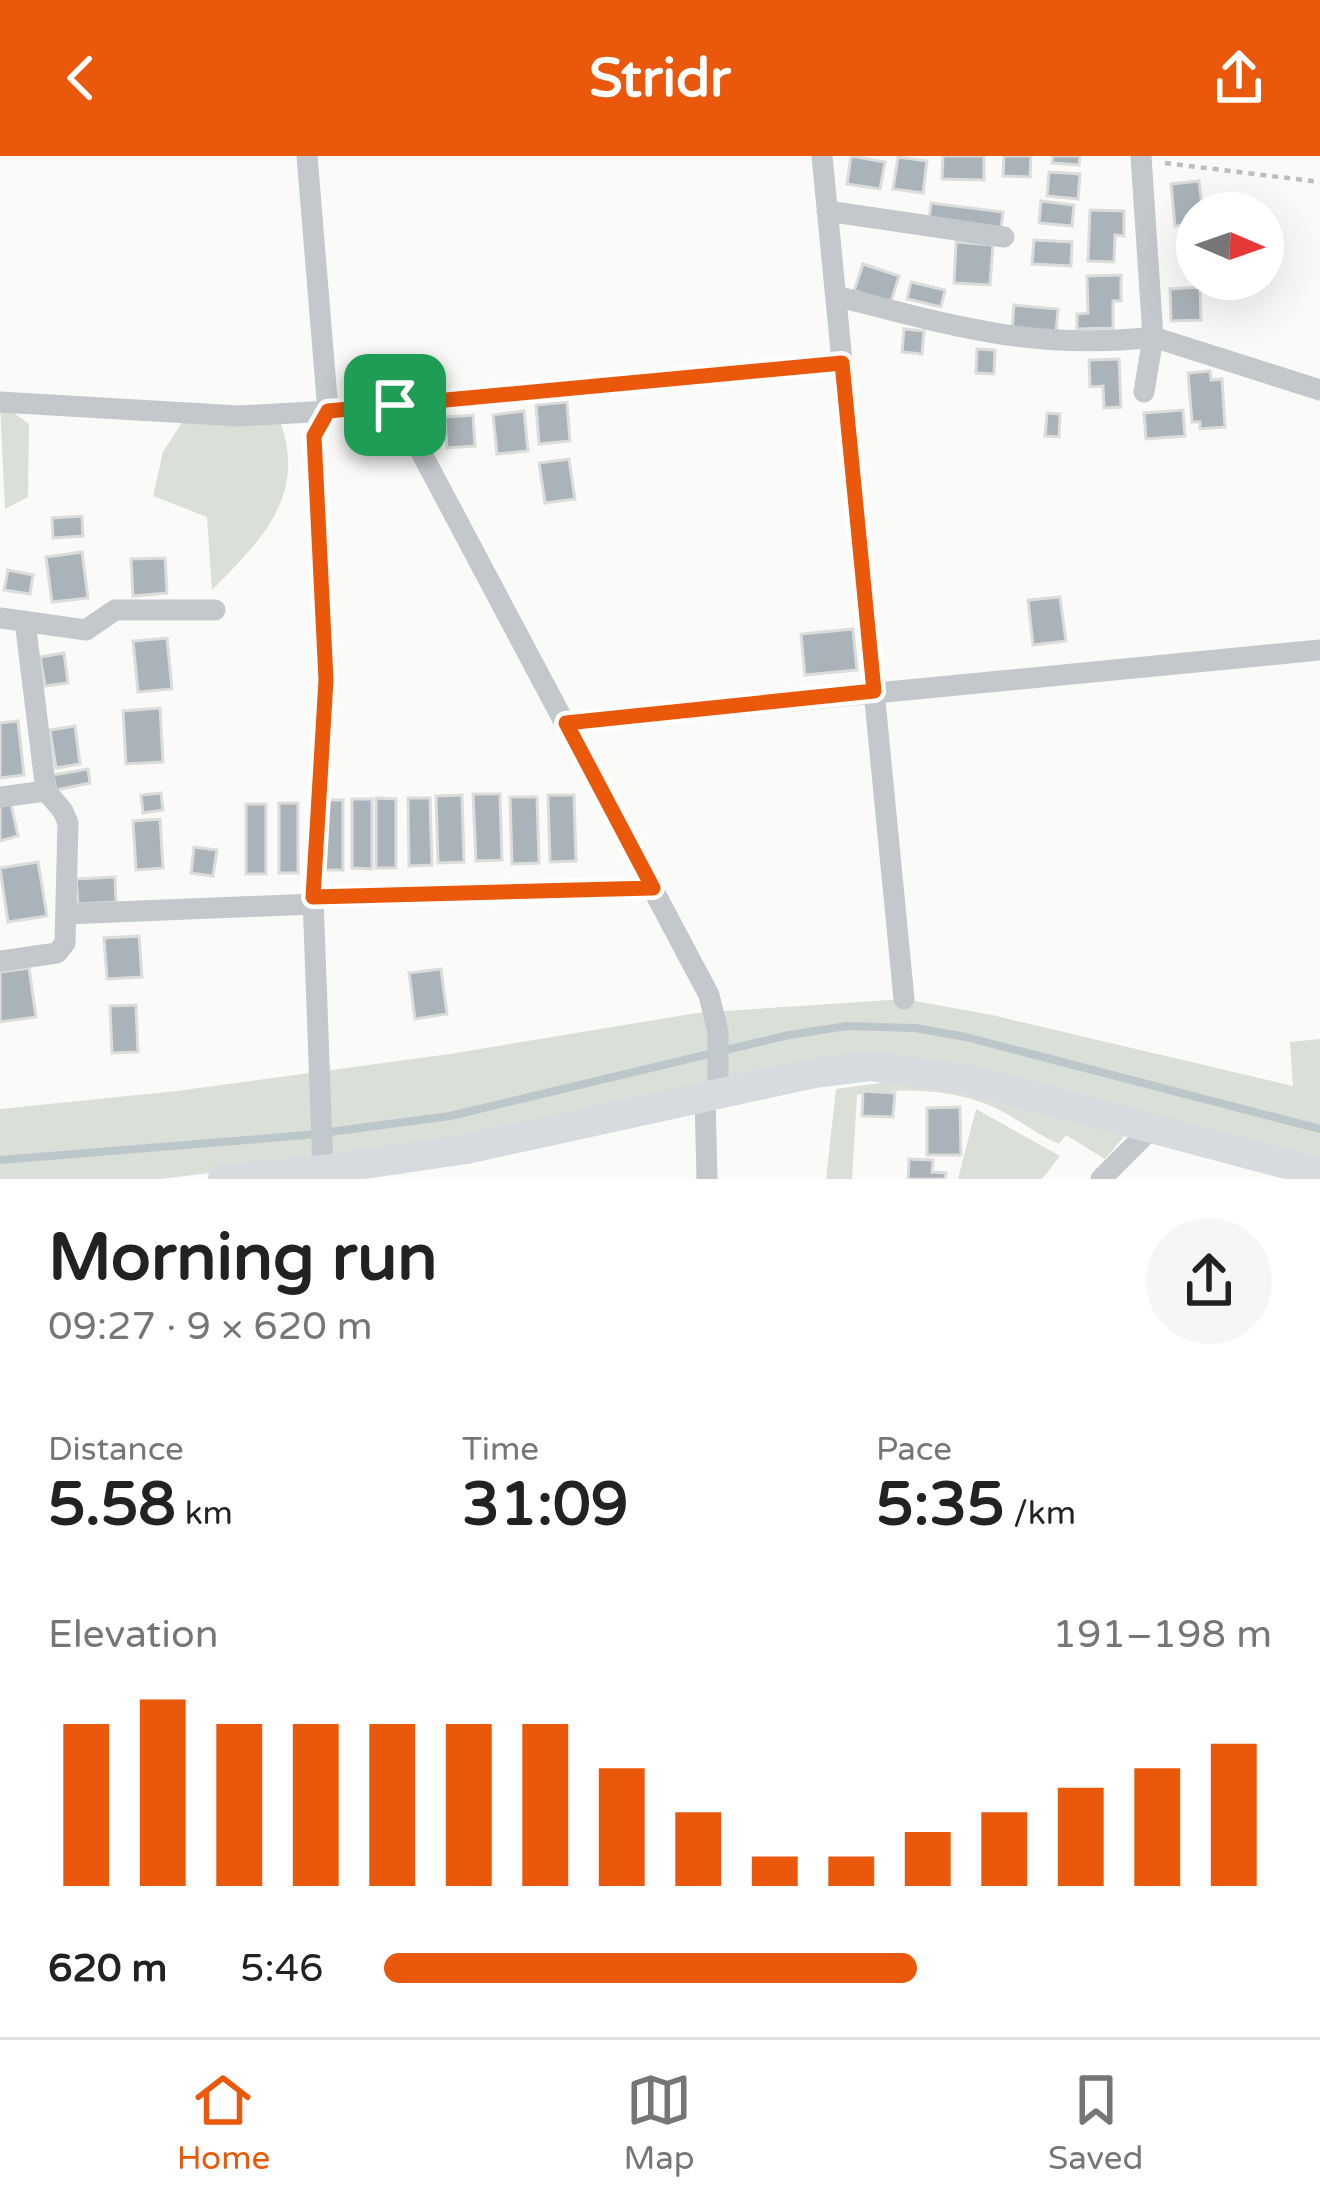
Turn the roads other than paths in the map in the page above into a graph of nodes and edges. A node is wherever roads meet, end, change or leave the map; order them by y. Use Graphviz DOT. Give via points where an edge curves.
graph roads {
  1 [pos="307,156"];
  2 [pos="822,156"];
  3 [pos="1141,158"];
  4 [pos="827,211"];
  5 [pos="1004,237"];
  6 [pos="836,296"];
  7 [pos="1154,337"];
  8 [pos="842,363"];
  9 [pos="1320,389"];
  10 [pos="1144,392"];
  11 [pos="0,402"];
  12 [pos="395,405"];
  13 [pos="328,411"];
  14 [pos="215,610"];
  15 [pos="0,618"];
  16 [pos="25,622"];
  17 [pos="1320,650"];
  18 [pos="874,691"];
  19 [pos="566,723"];
  20 [pos="46,791"];
  21 [pos="0,797"];
  22 [pos="653,888"];
  23 [pos="313,901"];
  24 [pos="66,914"];
  25 [pos="0,961"];
  26 [pos="904,999"];
  27 [pos="711,1094"];
  28 [pos="1152,1128"];
  29 [pos="322,1162"];
  30 [pos="1320,1173"];
  31 [pos="223,1179"];
  32 [pos="707,1179"];
  33 [pos="1101,1179"];
  1 -- 13 [label="street"];
  2 -- 4 [label="street"];
  3 -- 7 [label="street"];
  4 -- 5 [label="street"];
  4 -- 6 [label="street"];
  6 -- 7 [label="street" via="1008,338"];
  6 -- 8 [label="street"];
  7 -- 9 [label="street"];
  7 -- 10 [label="street"];
  8 -- 12 [label="street"];
  8 -- 18 [label="street"];
  11 -- 13 [label="street" via="239,416"];
  12 -- 13 [label="street"];
  12 -- 19 [label="street"];
  13 -- 23 [label="street" via="314,436 326,680"];
  14 -- 16 [label="street" via="115,610 86,630"];
  15 -- 16 [label="street"];
  16 -- 20 [label="street"];
  17 -- 18 [label="street"];
  18 -- 19 [label="street"];
  18 -- 26 [label="street"];
  19 -- 22 [label="street"];
  20 -- 21 [label="street"];
  20 -- 24 [label="street" via="68,823"];
  22 -- 23 [label="street"];
  22 -- 27 [label="street" via="709,995 718,1032"];
  23 -- 24 [label="street"];
  23 -- 29 [label="street"];
  24 -- 25 [label="street" via="57,953"];
  27 -- 28 [label="street" via="814,1072 891,1067"];
  27 -- 29 [label="street" via="466,1149"];
  27 -- 32 [label="street"];
  28 -- 30 [label="street"];
  28 -- 33 [label="street"];
  29 -- 31 [label="street"];
}
